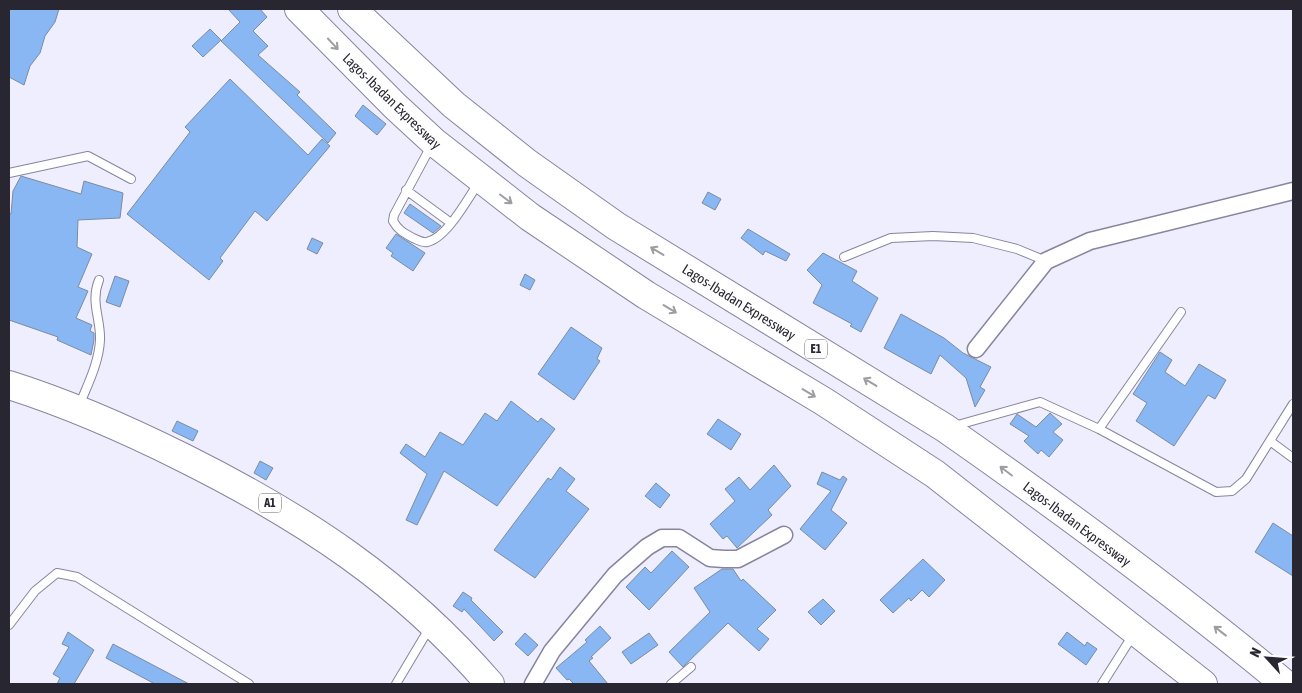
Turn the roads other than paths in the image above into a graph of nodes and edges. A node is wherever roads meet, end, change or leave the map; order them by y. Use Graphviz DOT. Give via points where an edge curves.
graph roads {
  1 [pos="299,9"];
  2 [pos="352,9"];
  3 [pos="434,142"];
  4 [pos="9,173"];
  5 [pos="480,179"];
  6 [pos="131,180"];
  7 [pos="406,190"];
  8 [pos="1293,191"];
  9 [pos="451,223"];
  10 [pos="844,257"];
  11 [pos="1046,261"];
  12 [pos="99,280"];
  13 [pos="1181,312"];
  14 [pos="976,349"];
  15 [pos="9,385"];
  16 [pos="1293,404"];
  17 [pos="78,410"];
  18 [pos="945,428"];
  19 [pos="1099,429"];
  20 [pos="1270,441"];
  21 [pos="1293,458"];
  22 [pos="784,535"];
  23 [pos="432,623"];
  24 [pos="9,625"];
  25 [pos="1135,631"];
  26 [pos="691,667"];
  27 [pos="249,684"];
  28 [pos="396,684"];
  29 [pos="490,684"];
  30 [pos="533,684"];
  31 [pos="671,684"];
  32 [pos="1102,684"];
  33 [pos="1203,684"];
  34 [pos="1285,684"];
  1 -- 3 [label="highway, Lagos-Ibadan Expressway, one-way"];
  18 -- 2 [label="highway, Lagos-Ibadan Expressway / E1, one-way" via="600,214 527,163 454,105"];
  3 -- 5 [label="highway, Lagos-Ibadan Expressway"];
  3 -- 7 [label="lane"];
  4 -- 6 [label="lane" via="88,156"];
  5 -- 9 [label="lane"];
  5 -- 25 [label="highway, Lagos-Ibadan Expressway, one-way" via="530,217 646,295 823,401 935,474"];
  7 -- 9 [label="lane"];
  7 -- 9 [label="lane" via="394,215 393,221 399,230 425,243 442,234"];
  8 -- 11 [label="street" via="1090,241"];
  10 -- 11 [label="lane" via="891,238 933,236 973,238 1017,249"];
  11 -- 14 [label="street"];
  12 -- 17 [label="lane" via="94,296 100,327 99,353"];
  13 -- 19 [label="lane"];
  15 -- 17 [label="highway, A1"];
  16 -- 20 [label="lane"];
  17 -- 23 [label="highway, A1" via="141,436 280,509 366,565"];
  18 -- 19 [label="lane" via="1040,402"];
  34 -- 18 [label="highway, Lagos-Ibadan Expressway / E1, one-way" via="1158,584"];
  19 -- 20 [label="lane" via="1216,492 1232,491 1246,479"];
  20 -- 21 [label="lane"];
  22 -- 30 [label="street" via="738,558 724,560 710,558 679,538 662,538 615,575 552,651"];
  23 -- 28 [label="lane"];
  23 -- 29 [label="highway, A1"];
  24 -- 27 [label="lane" via="34,591 57,573 76,577"];
  25 -- 32 [label="lane"];
  25 -- 33 [label="highway, Lagos-Ibadan Expressway"];
  26 -- 31 [label="lane"];
}
